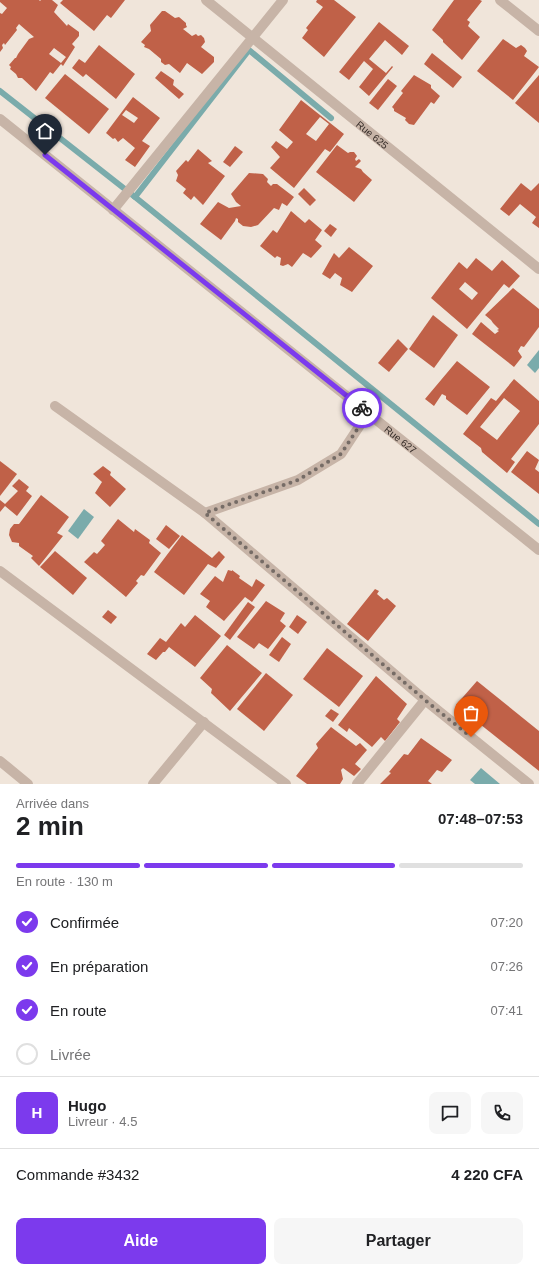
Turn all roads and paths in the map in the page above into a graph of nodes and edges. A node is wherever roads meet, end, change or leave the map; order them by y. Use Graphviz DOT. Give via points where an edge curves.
graph roads {
  1 [pos="206,0"];
  2 [pos="283,0"];
  3 [pos="500,0"];
  4 [pos="539,31"];
  5 [pos="252,38"];
  6 [pos="0,119"];
  7 [pos="113,210"];
  8 [pos="539,269"];
  9 [pos="55,406"];
  10 [pos="368,413"];
  11 [pos="205,513"];
  12 [pos="539,550"];
  13 [pos="0,571"];
  14 [pos="425,700"];
  15 [pos="204,722"];
  16 [pos="0,761"];
  17 [pos="28,784"];
  18 [pos="153,784"];
  19 [pos="286,784"];
  20 [pos="357,784"];
  21 [pos="529,784"];
  1 -- 5 [label="street, Rue 625"];
  2 -- 5 [label="street"];
  3 -- 4 [label="street"];
  5 -- 7 [label="street"];
  5 -- 8 [label="street, Rue 625"];
  6 -- 7 [label="street, Rue 627"];
  7 -- 10 [label="street, Rue 627"];
  9 -- 11 [label="street"];
  10 -- 11 [label="street" via="341,454 298,480"];
  10 -- 12 [label="street, Rue 627"];
  11 -- 14 [label="street"];
  13 -- 15 [label="street"];
  14 -- 20 [label="street"];
  14 -- 21 [label="street"];
  15 -- 18 [label="street"];
  15 -- 19 [label="street"];
  16 -- 17 [label="street"];
}
